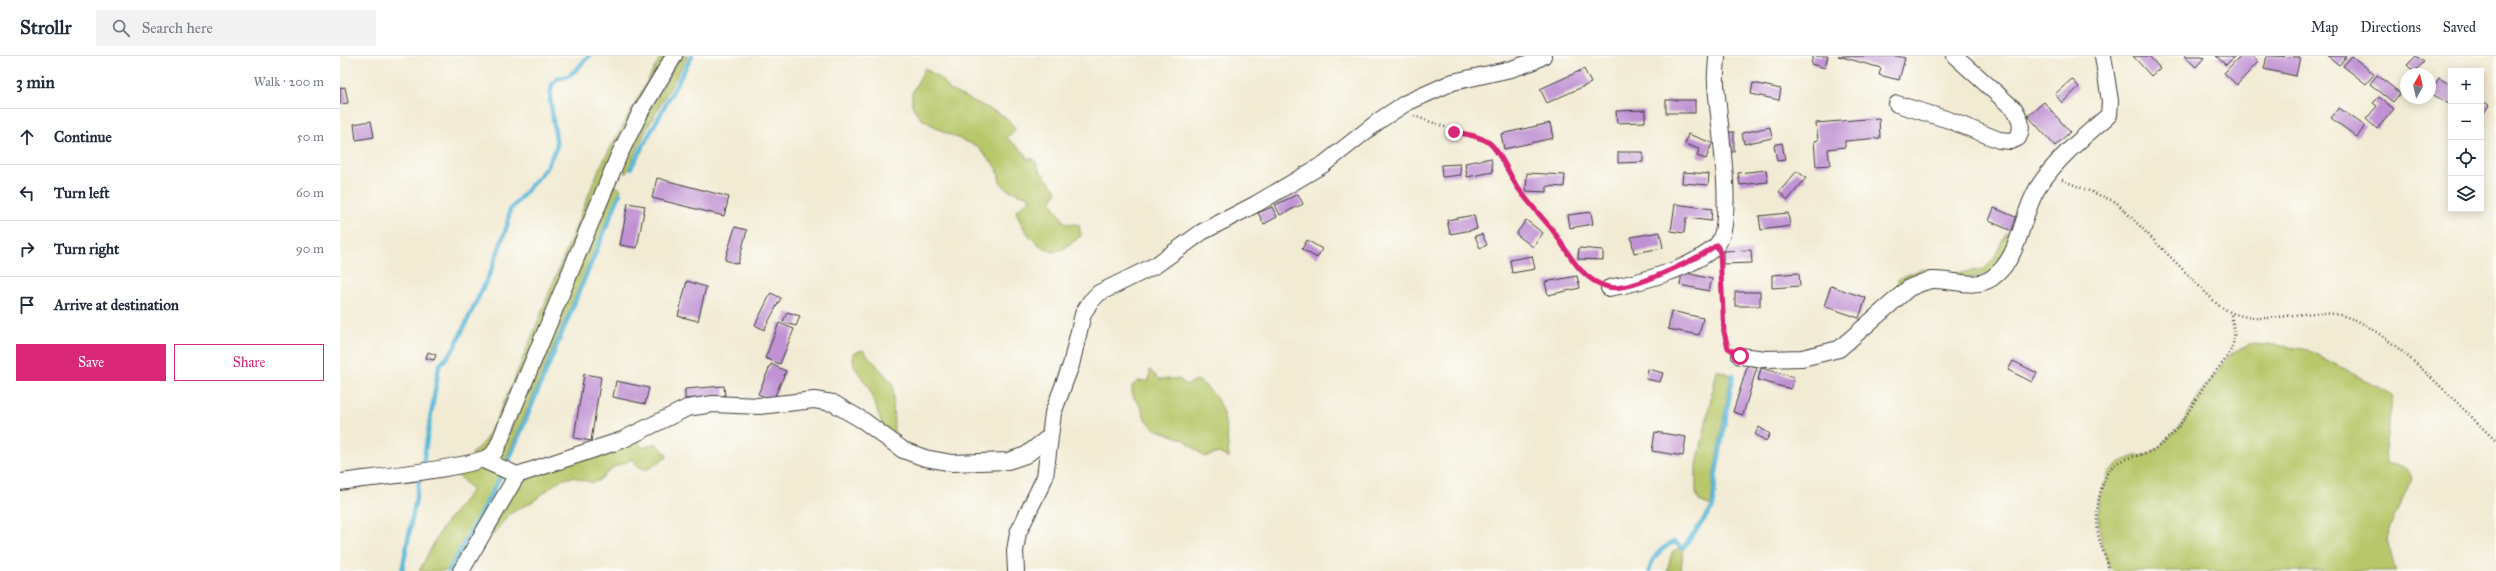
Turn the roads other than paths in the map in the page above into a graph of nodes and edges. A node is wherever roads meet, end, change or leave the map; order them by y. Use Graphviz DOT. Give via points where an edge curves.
graph roads {
  1 [pos="674,56"];
  2 [pos="1543,56"];
  3 [pos="1718,56"];
  4 [pos="1955,56"];
  5 [pos="2103,56"];
  6 [pos="1897,104"];
  7 [pos="1609,288"];
  8 [pos="1740,356"];
  9 [pos="1049,437"];
  10 [pos="483,460"];
  11 [pos="517,475"];
  12 [pos="340,482"];
  13 [pos="461,571"];
  14 [pos="1016,571"];
  1 -- 10 [label="street" via="641,111 619,155 506,426 493,454"];
  2 -- 9 [label="street" via="1511,69 1454,82 1406,103 1324,164 1202,232 1156,265 1099,293 1083,314 1071,365 1053,413"];
  3 -- 7 [label="street" via="1716,83 1725,216 1717,245 1689,263 1638,283"];
  4 -- 6 [label="street" via="2015,110 2022,130 2018,138 2011,141 1999,140 1949,120"];
  5 -- 8 [label="street" via="2110,101 2109,114 2073,146 2045,178 2037,190 2011,256 1991,279 1980,283 1933,280 1922,282 1909,288 1839,349 1823,355 1786,359"];
  9 -- 11 [label="street" via="1026,454 1008,461 952,463 925,458 903,450 864,421 833,403 814,400 759,406 713,404 687,408 622,440"];
  9 -- 14 [label="street" via="1044,477 1018,533 1015,551"];
  10 -- 11 [label="street"];
  10 -- 12 [label="street"];
  11 -- 13 [label="street"];
}
